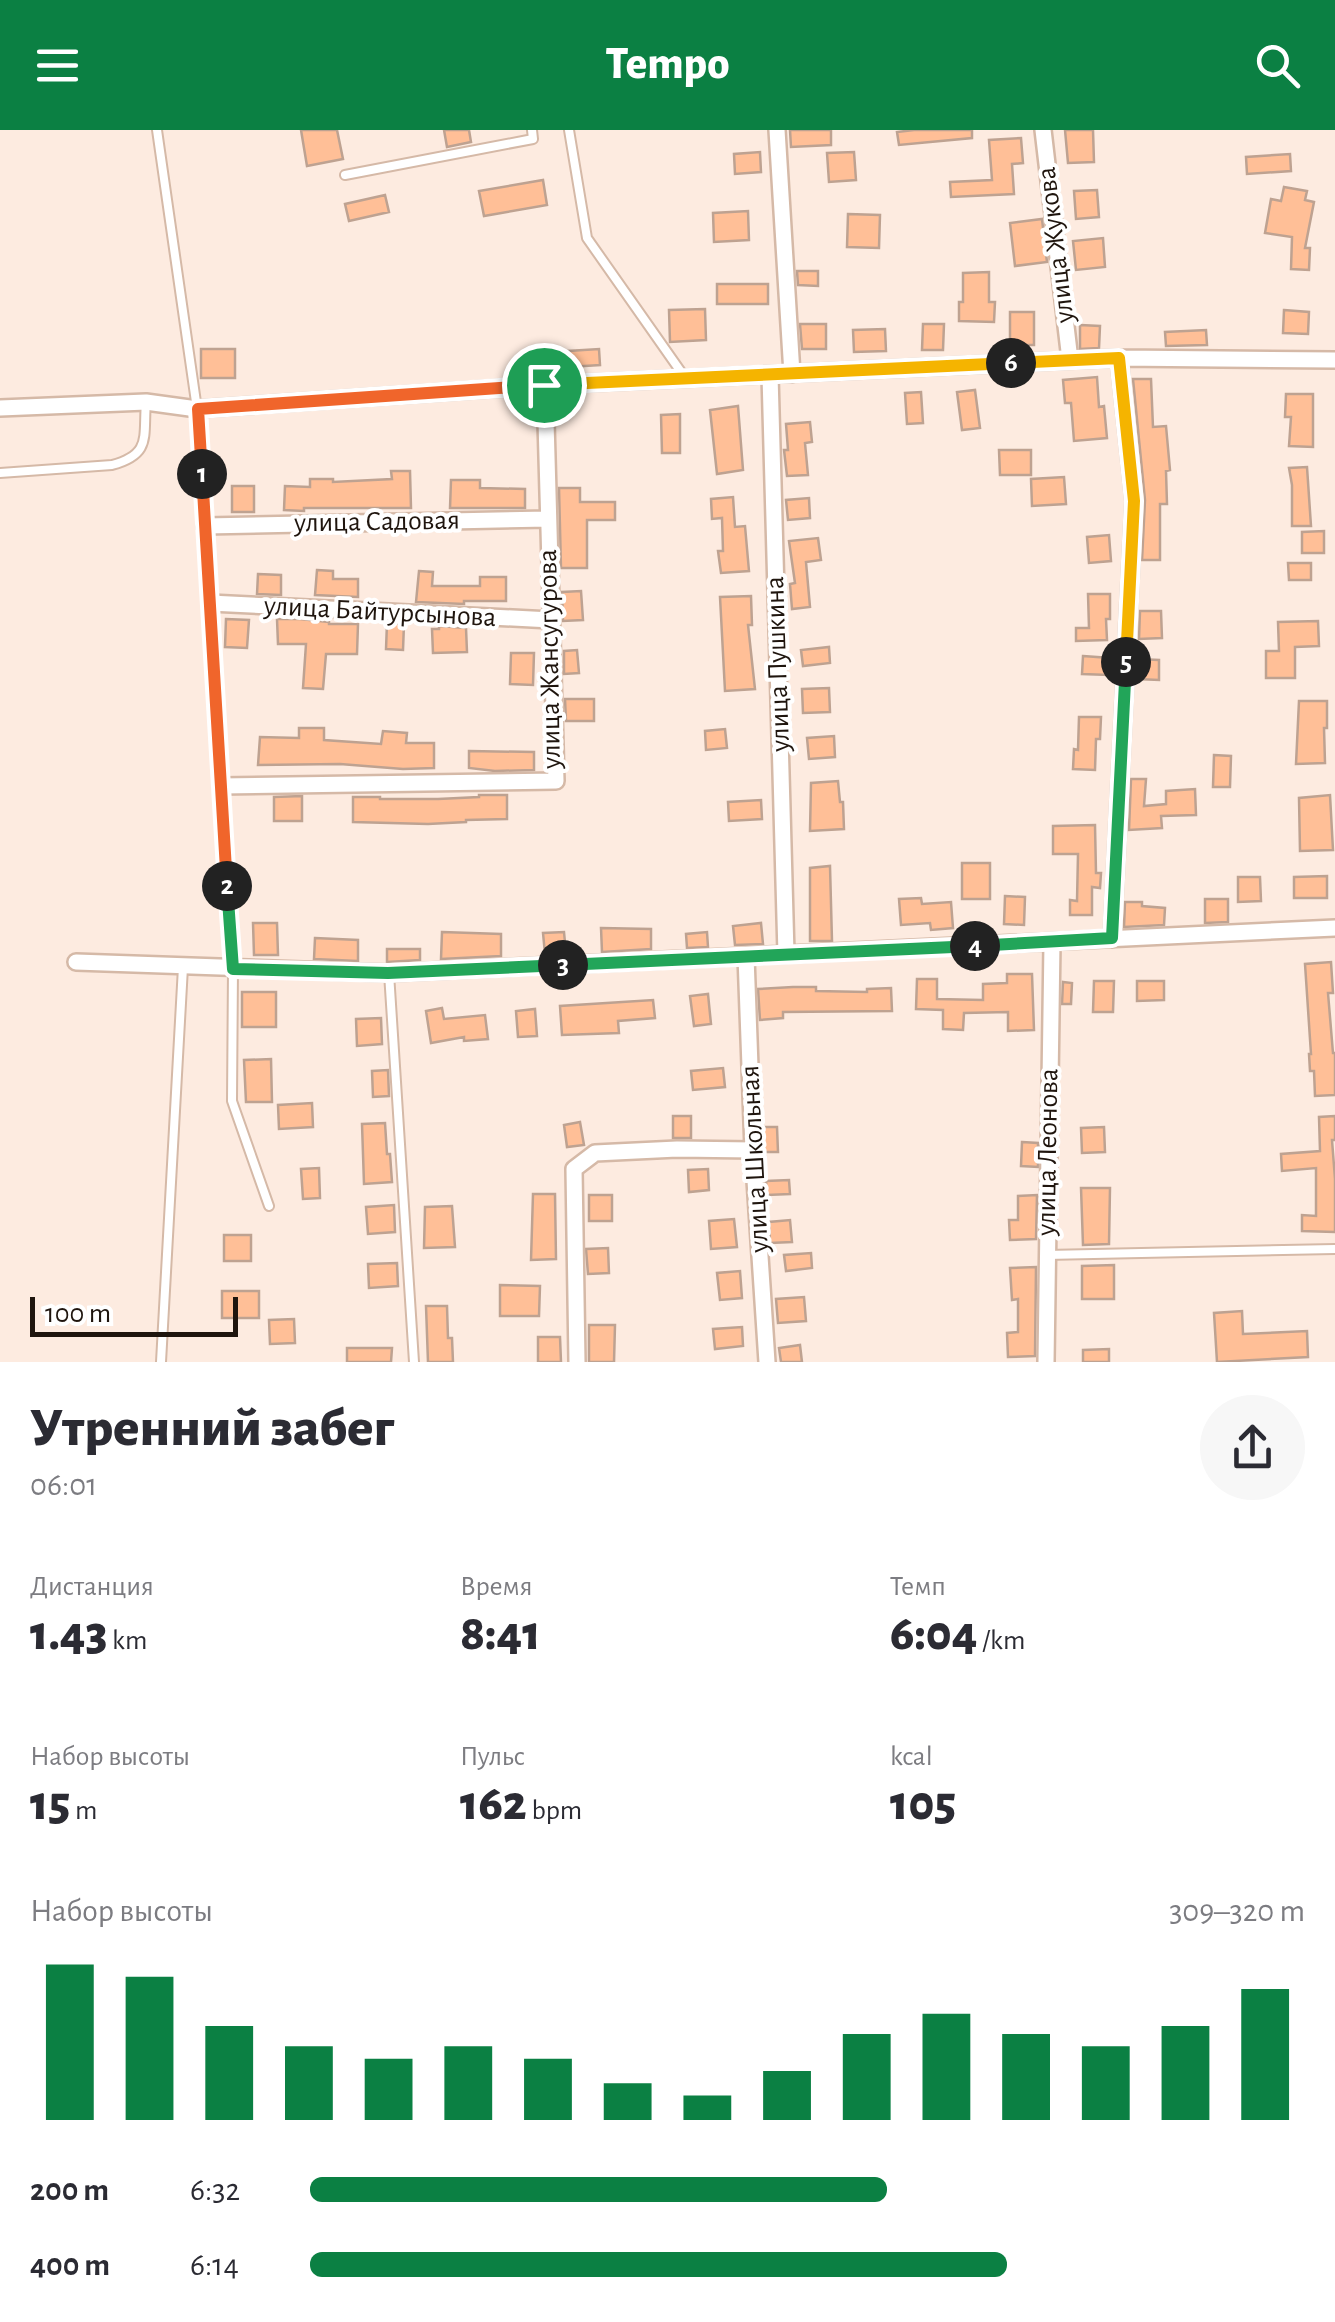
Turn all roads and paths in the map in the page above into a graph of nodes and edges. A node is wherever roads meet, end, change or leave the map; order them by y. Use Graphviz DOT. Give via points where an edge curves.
graph roads {
  1 [pos="157,130"];
  2 [pos="532,130"];
  3 [pos="569,130"];
  4 [pos="777,130"];
  5 [pos="1043,130"];
  6 [pos="346,175"];
  7 [pos="1119,358"];
  8 [pos="1070,360"];
  9 [pos="1335,360"];
  10 [pos="792,374"];
  11 [pos="770,375"];
  12 [pos="686,378"];
  13 [pos="544,385"];
  14 [pos="146,402"];
  15 [pos="0,408"];
  16 [pos="198,409"];
  17 [pos="0,473"];
  18 [pos="548,520"];
  19 [pos="205,526"];
  20 [pos="210,603"];
  21 [pos="551,620"];
  22 [pos="221,786"];
  23 [pos="1335,928"];
  24 [pos="1112,938"];
  25 [pos="1052,943"];
  26 [pos="786,954"];
  27 [pos="746,956"];
  28 [pos="76,962"];
  29 [pos="183,967"];
  30 [pos="233,969"];
  31 [pos="388,973"];
  32 [pos="752,1150"];
  33 [pos="269,1206"];
  34 [pos="1335,1249"];
  35 [pos="1046,1255"];
  36 [pos="161,1362"];
  37 [pos="414,1362"];
  38 [pos="576,1362"];
  39 [pos="767,1362"];
  40 [pos="1046,1362"];
  1 -- 16 [label="lane"];
  2 -- 6 [label="lane" via="533,138"];
  3 -- 12 [label="lane" via="587,238"];
  4 -- 10 [label="street"];
  5 -- 8 [label="street, улица Жукова"];
  7 -- 8 [label="street"];
  7 -- 9 [label="street"];
  7 -- 24 [label="street" via="1134,501"];
  8 -- 10 [label="street"];
  10 -- 11 [label="street"];
  11 -- 12 [label="street"];
  11 -- 26 [label="street, улица Пушкина"];
  12 -- 13 [label="street"];
  13 -- 16 [label="street"];
  13 -- 18 [label="street, улица Жансугурова"];
  14 -- 15 [label="street"];
  14 -- 16 [label="street"];
  14 -- 17 [label="lane" via="143,444 129,460"];
  16 -- 19 [label="lane"];
  18 -- 19 [label="street, улица Садовая"];
  18 -- 21 [label="street, улица Жансугурова"];
  19 -- 20 [label="lane"];
  20 -- 21 [label="street, улица Байтурсынова"];
  20 -- 22 [label="lane"];
  21 -- 22 [label="street, улица Жансугурова" via="556,781"];
  22 -- 30 [label="lane"];
  23 -- 24 [label="street"];
  24 -- 25 [label="street"];
  25 -- 26 [label="street"];
  25 -- 35 [label="street, улица Леонова"];
  26 -- 27 [label="street"];
  27 -- 31 [label="street"];
  27 -- 32 [label="street, улица Школьная"];
  28 -- 29 [label="street"];
  29 -- 30 [label="street"];
  29 -- 36 [label="lane"];
  30 -- 31 [label="street"];
  30 -- 33 [label="lane" via="232,1101"];
  31 -- 37 [label="lane"];
  32 -- 38 [label="street" via="595,1153 574,1169"];
  32 -- 39 [label="street, улица Школьная"];
  34 -- 35 [label="lane"];
  35 -- 40 [label="street, улица Леонова"];
}
